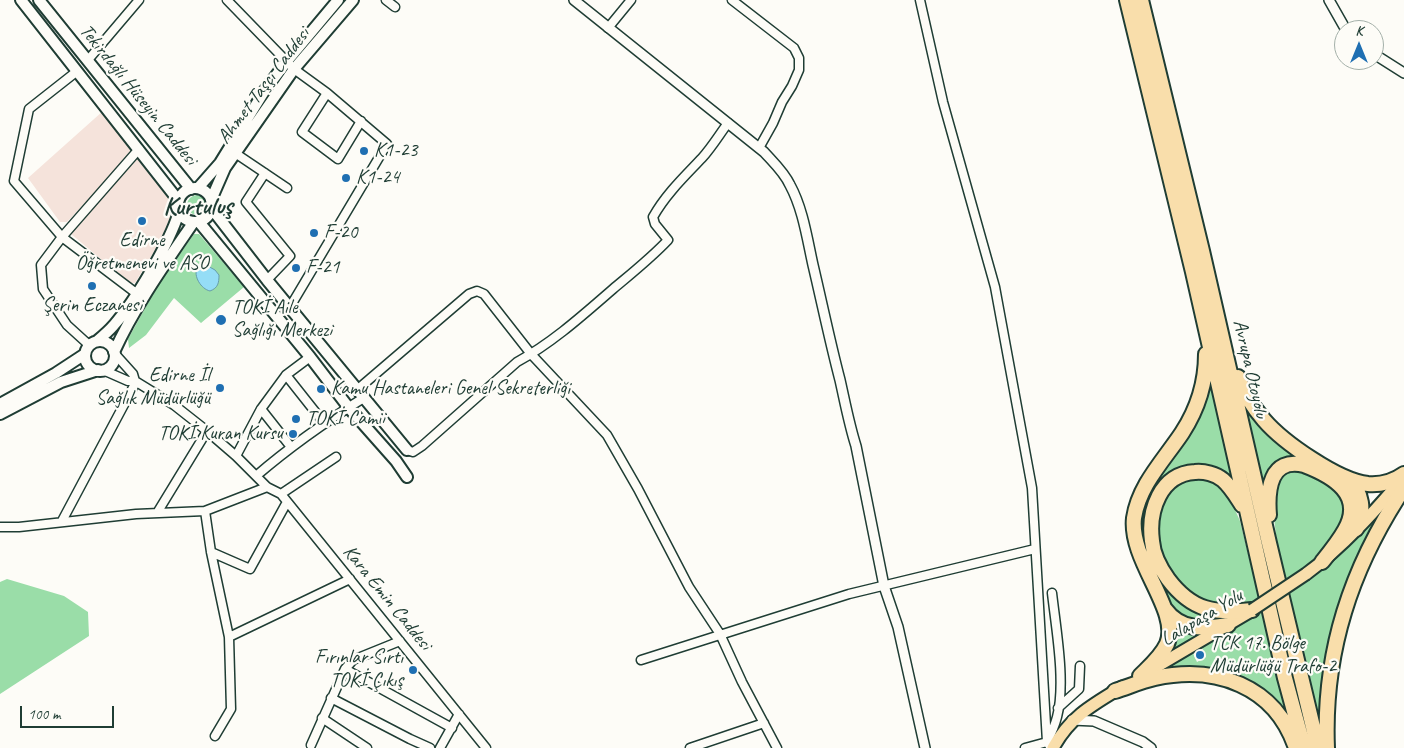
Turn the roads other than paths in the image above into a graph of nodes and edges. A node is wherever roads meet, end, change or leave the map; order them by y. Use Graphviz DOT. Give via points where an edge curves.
graph roads {
  1 [pos="21,0"];
  2 [pos="39,0"];
  3 [pos="139,0"];
  4 [pos="227,0"];
  5 [pos="338,0"];
  6 [pos="353,0"];
  7 [pos="386,0"];
  8 [pos="574,0"];
  9 [pos="631,0"];
  10 [pos="732,0"];
  11 [pos="920,0"];
  12 [pos="1127,0"];
  13 [pos="1140,0"];
  14 [pos="1329,0"];
  15 [pos="395,7"];
  16 [pos="1340,20"];
  17 [pos="608,28"];
  18 [pos="88,60"];
  19 [pos="1384,61"];
  20 [pos="291,65"];
  21 [pos="76,72"];
  22 [pos="1404,74"];
  23 [pos="327,93"];
  24 [pos="361,121"];
  25 [pos="728,123"];
  26 [pos="759,148"];
  27 [pos="139,149"];
  28 [pos="236,153"];
  29 [pos="265,173"];
  30 [pos="194,188"];
  31 [pos="287,188"];
  32 [pos="178,200"];
  33 [pos="211,204"];
  34 [pos="178,212"];
  35 [pos="196,222"];
  36 [pos="62,237"];
  37 [pos="267,280"];
  38 [pos="136,293"];
  39 [pos="290,307"];
  40 [pos="1205,329"];
  41 [pos="90,347"];
  42 [pos="114,353"];
  43 [pos="531,354"];
  44 [pos="1227,356"];
  45 [pos="310,357"];
  46 [pos="101,370"];
  47 [pos="286,375"];
  48 [pos="136,381"];
  49 [pos="362,393"];
  50 [pos="0,404"];
  51 [pos="349,408"];
  52 [pos="261,409"];
  53 [pos="0,414"];
  54 [pos="324,422"];
  55 [pos="207,431"];
  56 [pos="291,447"];
  57 [pos="407,450"];
  58 [pos="236,456"];
  59 [pos="336,457"];
  60 [pos="1404,475"];
  61 [pos="256,476"];
  62 [pos="407,477"];
  63 [pos="1344,477"];
  64 [pos="267,486"];
  65 [pos="1404,488"];
  66 [pos="281,494"];
  67 [pos="287,502"];
  68 [pos="205,511"];
  69 [pos="1247,512"];
  70 [pos="157,513"];
  71 [pos="62,521"];
  72 [pos="0,528"];
  73 [pos="1354,533"];
  74 [pos="1269,543"];
  75 [pos="1035,549"];
  76 [pos="211,552"];
  77 [pos="1322,562"];
  78 [pos="350,580"];
  79 [pos="884,586"];
  80 [pos="1052,593"];
  81 [pos="1162,604"];
  82 [pos="1252,610"];
  83 [pos="1228,625"];
  84 [pos="720,634"];
  85 [pos="229,637"];
  86 [pos="400,641"];
  87 [pos="641,660"];
  88 [pos="1080,666"];
  89 [pos="345,669"];
  90 [pos="1140,676"];
  91 [pos="1115,691"];
  92 [pos="332,698"];
  93 [pos="1058,708"];
  94 [pos="459,714"];
  95 [pos="322,718"];
  96 [pos="1072,720"];
  97 [pos="764,723"];
  98 [pos="452,728"];
  99 [pos="215,736"];
  100 [pos="410,739"];
  101 [pos="311,745"];
  102 [pos="1050,746"];
  103 [pos="368,748"];
  104 [pos="406,748"];
  105 [pos="430,748"];
  106 [pos="440,748"];
  107 [pos="486,748"];
  108 [pos="690,748"];
  109 [pos="777,748"];
  110 [pos="925,748"];
  111 [pos="1025,748"];
  112 [pos="1151,748"];
  113 [pos="1296,748"];
  114 [pos="1304,748"];
  115 [pos="1318,748"];
  116 [pos="1327,748"];
  1 -- 21 [label="main road"];
  2 -- 18 [label="main road, Tekirdağlı Hüseyin Caddesi"];
  3 -- 18 [label="street"];
  4 -- 20 [label="street"];
  5 -- 20 [label="main road, Ahmet Taşçı Caddesi"];
  6 -- 20 [label="main road, Ahmet Taşçı Caddesi"];
  7 -- 15 [label="street"];
  8 -- 17 [label="street"];
  9 -- 17 [label="street"];
  10 -- 26 [label="street" via="794,48 799,58 799,70 792,86"];
  11 -- 75 [label="street" via="944,102 995,287 1032,488"];
  12 -- 40 [label="highway, Avrupa Otoyolu"];
  13 -- 44 [label="highway, Avrupa Otoyolu"];
  14 -- 16 [label="street"];
  17 -- 25 [label="street"];
  18 -- 30 [label="main road, Tekirdağlı Hüseyin Caddesi"];
  19 -- 22 [label="street"];
  20 -- 23 [label="street"];
  20 -- 28 [label="main road, Ahmet Taşçı Caddesi"];
  20 -- 30 [label="main road, Ahmet Taşçı Caddesi" via="265,90 220,163"];
  21 -- 27 [label="main road"];
  21 -- 36 [label="street" via="29,108 14,181"];
  23 -- 24 [label="street"];
  23 -- 24 [label="street" via="302,132 338,159"];
  24 -- 39 [label="street" via="387,144"];
  25 -- 26 [label="street"];
  25 -- 43 [label="street" via="653,217 668,240 652,258"];
  26 -- 79 [label="street" via="781,170 800,206 856,446"];
  27 -- 32 [label="main road"];
  27 -- 36 [label="street"];
  28 -- 29 [label="street"];
  28 -- 33 [label="main road, Ahmet Taşçı Caddesi" via="225,168"];
  29 -- 31 [label="street"];
  29 -- 37 [label="street" via="246,202 290,256"];
  30 -- 32 [label="main road" via="185,191"];
  30 -- 33 [label="main road" via="208,194"];
  32 -- 34 [label="main road"];
  33 -- 35 [label="main road" via="207,217"];
  33 -- 37 [label="main road"];
  34 -- 35 [label="main road" via="184,220"];
  34 -- 38 [label="main road" via="161,253"];
  35 -- 42 [label="main road" via="163,265"];
  35 -- 45 [label="main road"];
  36 -- 38 [label="street"];
  36 -- 41 [label="street" via="41,265 43,289 67,325"];
  37 -- 39 [label="main road"];
  38 -- 41 [label="main road" via="114,325"];
  39 -- 49 [label="main road"];
  40 -- 69 [label="highway, Avrupa Otoyolu"];
  40 -- 81 [label="highway" via="1206,367 1197,404 1182,434 1147,481 1134,519 1136,546"];
  41 -- 42 [label="main road" via="106,342"];
  41 -- 46 [label="main road" via="86,363"];
  41 -- 50 [label="main road" via="56,373"];
  42 -- 46 [label="main road" via="112,364"];
  42 -- 48 [label="street"];
  43 -- 49 [label="street" via="484,294 477,291 469,294"];
  43 -- 57 [label="street" via="517,362 422,446 413,452"];
  43 -- 84 [label="street" via="607,435 689,587"];
  44 -- 63 [label="highway" via="1249,401 1265,421 1299,451"];
  44 -- 74 [label="highway, Avrupa Otoyolu"];
  45 -- 47 [label="street"];
  45 -- 51 [label="main road"];
  46 -- 48 [label="street"];
  46 -- 53 [label="main road" via="61,382"];
  47 -- 52 [label="street"];
  47 -- 54 [label="street"];
  48 -- 55 [label="street, Kara Emin Caddesi"];
  48 -- 71 [label="street"];
  49 -- 51 [label="street"];
  49 -- 57 [label="main road"];
  51 -- 54 [label="street"];
  51 -- 62 [label="main road"];
  52 -- 56 [label="street"];
  52 -- 58 [label="street"];
  54 -- 56 [label="street"];
  55 -- 58 [label="street, Kara Emin Caddesi"];
  55 -- 70 [label="street"];
  56 -- 61 [label="street"];
  58 -- 61 [label="street, Kara Emin Caddesi"];
  59 -- 66 [label="street"];
  60 -- 63 [label="highway" via="1391,482 1375,484"];
  60 -- 73 [label="main road, Lalapaşa Yolu"];
  61 -- 64 [label="street, Kara Emin Caddesi"];
  63 -- 73 [label="highway" via="1361,498 1361,512"];
  64 -- 66 [label="street, Kara Emin Caddesi"];
  64 -- 68 [label="street"];
  65 -- 116 [label="highway" via="1374,538 1344,611 1330,669"];
  66 -- 67 [label="street, Kara Emin Caddesi"];
  67 -- 76 [label="street" via="250,569"];
  67 -- 78 [label="street, Kara Emin Caddesi"];
  68 -- 70 [label="street"];
  68 -- 76 [label="street"];
  69 -- 82 [label="highway" via="1222,479 1206,472 1188,472 1174,478 1160,492 1152,518 1152,541 1161,568 1190,602 1219,612"];
  69 -- 114 [label="highway, Avrupa Otoyolu"];
  70 -- 71 [label="street"];
  71 -- 72 [label="street"];
  73 -- 77 [label="main road, Lalapaşa Yolu"];
  74 -- 77 [label="highway" via="1271,479 1283,467 1304,465 1341,486 1352,504 1346,529"];
  74 -- 115 [label="highway, Avrupa Otoyolu"];
  75 -- 79 [label="street"];
  75 -- 102 [label="street"];
  76 -- 85 [label="street"];
  77 -- 82 [label="main road, Lalapaşa Yolu, bridge"];
  78 -- 85 [label="street"];
  78 -- 86 [label="street, Kara Emin Caddesi"];
  79 -- 84 [label="street"];
  79 -- 110 [label="street" via="898,627"];
  80 -- 93 [label="street" via="1059,661"];
  81 -- 83 [label="highway" via="1168,613 1186,626"];
  81 -- 90 [label="highway" via="1168,623 1168,642"];
  82 -- 83 [label="main road, Lalapaşa Yolu"];
  83 -- 90 [label="main road, Lalapaşa Yolu"];
  84 -- 87 [label="street"];
  84 -- 97 [label="street"];
  85 -- 99 [label="street" via="231,709"];
  86 -- 89 [label="street" via="353,660"];
  86 -- 94 [label="street, Kara Emin Caddesi"];
  88 -- 93 [label="street" via="1079,689"];
  89 -- 92 [label="street"];
  89 -- 98 [label="street"];
  90 -- 91 [label="main road, Lalapaşa Yolu"];
  91 -- 96 [label="main road, Lalapaşa Yolu"];
  91 -- 113 [label="highway" via="1152,678 1177,674 1226,678 1247,687 1267,702 1285,723"];
  92 -- 95 [label="street"];
  92 -- 100 [label="street"];
  93 -- 102 [label="street"];
  94 -- 98 [label="street"];
  94 -- 107 [label="street, Kara Emin Caddesi"];
  95 -- 101 [label="street"];
  95 -- 103 [label="street"];
  96 -- 102 [label="main road, Lalapaşa Yolu"];
  96 -- 112 [label="street" via="1094,722"];
  97 -- 108 [label="street"];
  97 -- 109 [label="street"];
  98 -- 106 [label="street"];
  100 -- 104 [label="street"];
  100 -- 105 [label="street"];
  102 -- 111 [label="street"];
}
